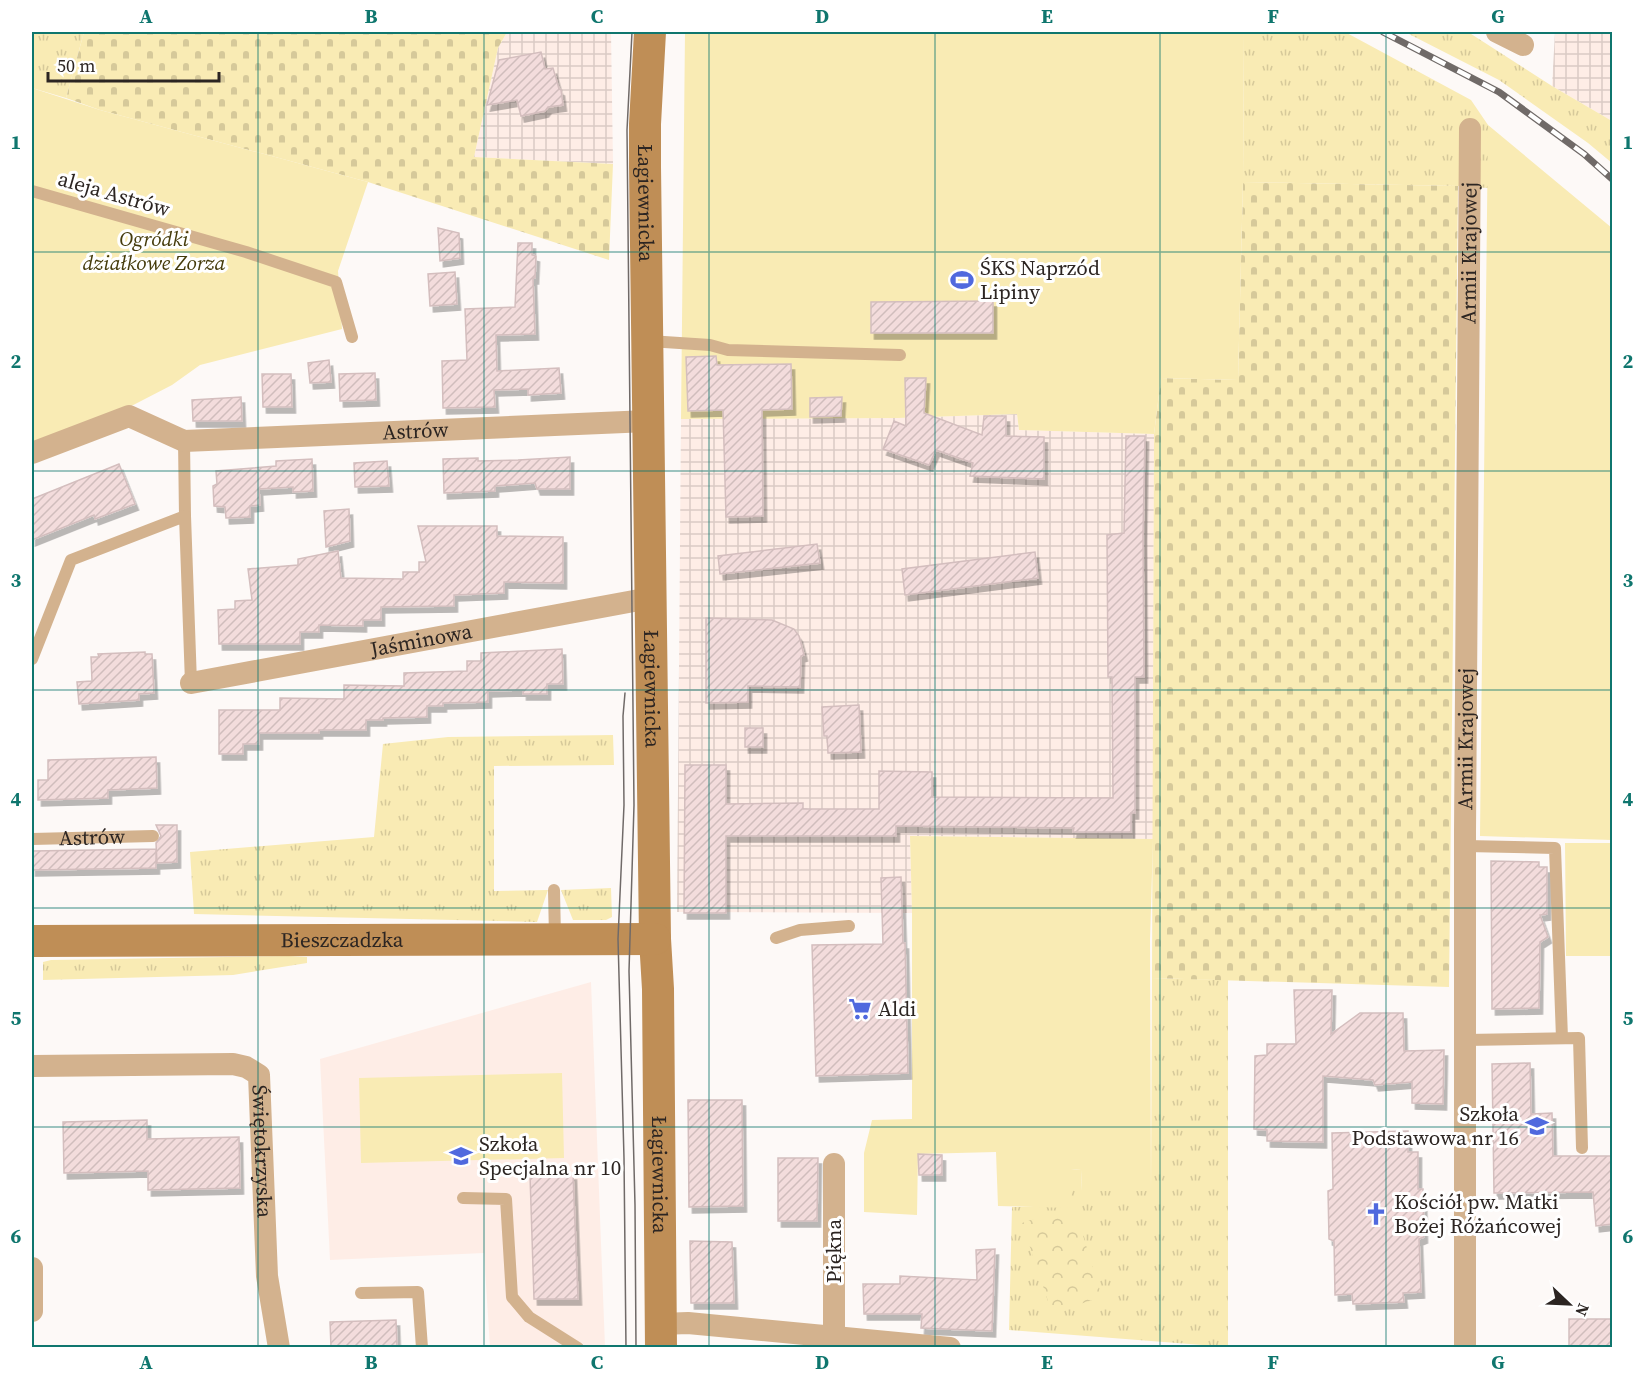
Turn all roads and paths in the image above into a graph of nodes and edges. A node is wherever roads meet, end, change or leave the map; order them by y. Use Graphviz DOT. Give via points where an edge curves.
graph roads {
  1 [pos="650,32"];
  2 [pos="1497,32"];
  3 [pos="1523,45"];
  4 [pos="1470,129"];
  5 [pos="32,191"];
  6 [pos="352,337"];
  7 [pos="647,341"];
  8 [pos="900,355"];
  9 [pos="648,421"];
  10 [pos="184,441"];
  11 [pos="32,453"];
  12 [pos="185,516"];
  13 [pos="650,598"];
  14 [pos="32,658"];
  15 [pos="191,683"];
  16 [pos="153,836"];
  17 [pos="32,839"];
  18 [pos="1466,846"];
  19 [pos="554,890"];
  20 [pos="849,926"];
  21 [pos="776,938"];
  22 [pos="555,939"];
  23 [pos="655,939"];
  24 [pos="32,941"];
  25 [pos="1562,1038"];
  26 [pos="1466,1040"];
  27 [pos="32,1066"];
  28 [pos="1582,1148"];
  29 [pos="834,1164"];
  30 [pos="463,1198"];
  31 [pos="32,1268"];
  32 [pos="361,1293"];
  33 [pos="33,1311"];
  34 [pos="661,1336"];
  35 [pos="834,1337"];
  36 [pos="279,1347"];
  37 [pos="422,1347"];
  38 [pos="578,1347"];
  39 [pos="950,1347"];
  40 [pos="1465,1347"];
  1 -- 7 [label="street, Łagiewnicka" via="645,124"];
  2 -- 3 [label="street"];
  4 -- 18 [label="street, Armii Krajowej"];
  5 -- 6 [label="lane, aleja Astrów" via="336,282"];
  7 -- 8 [label="lane" via="728,350"];
  7 -- 9 [label="street, Łagiewnicka"];
  9 -- 10 [label="street, Astrów"];
  9 -- 13 [label="street, Łagiewnicka"];
  10 -- 11 [label="street, Astrów" via="129,416"];
  10 -- 12 [label="lane"];
  12 -- 14 [label="lane" via="71,560"];
  12 -- 15 [label="lane"];
  13 -- 15 [label="street, Jaśminowa"];
  13 -- 23 [label="street, Łagiewnicka"];
  16 -- 17 [label="lane, Astrów"];
  18 -- 25 [label="lane" via="1555,848"];
  18 -- 26 [label="street, Armii Krajowej"];
  19 -- 22 [label="lane"];
  20 -- 21 [label="lane" via="800,930"];
  22 -- 23 [label="street, Bieszczadzka"];
  22 -- 24 [label="street, Bieszczadzka"];
  23 -- 34 [label="street, Łagiewnicka"];
  25 -- 26 [label="lane"];
  25 -- 28 [label="lane" via="1579,1038"];
  26 -- 40 [label="street, Armii Krajowej"];
  27 -- 36 [label="street, Świętokrzyska" via="233,1064 259,1075 267,1276"];
  29 -- 35 [label="street, Piękna"];
  30 -- 38 [label="lane" via="506,1199 512,1297 529,1317"];
  31 -- 33 [label="street"];
  32 -- 37 [label="lane" via="418,1292"];
  34 -- 35 [label="street" via="688,1323"];
  35 -- 39 [label="street"];
}
